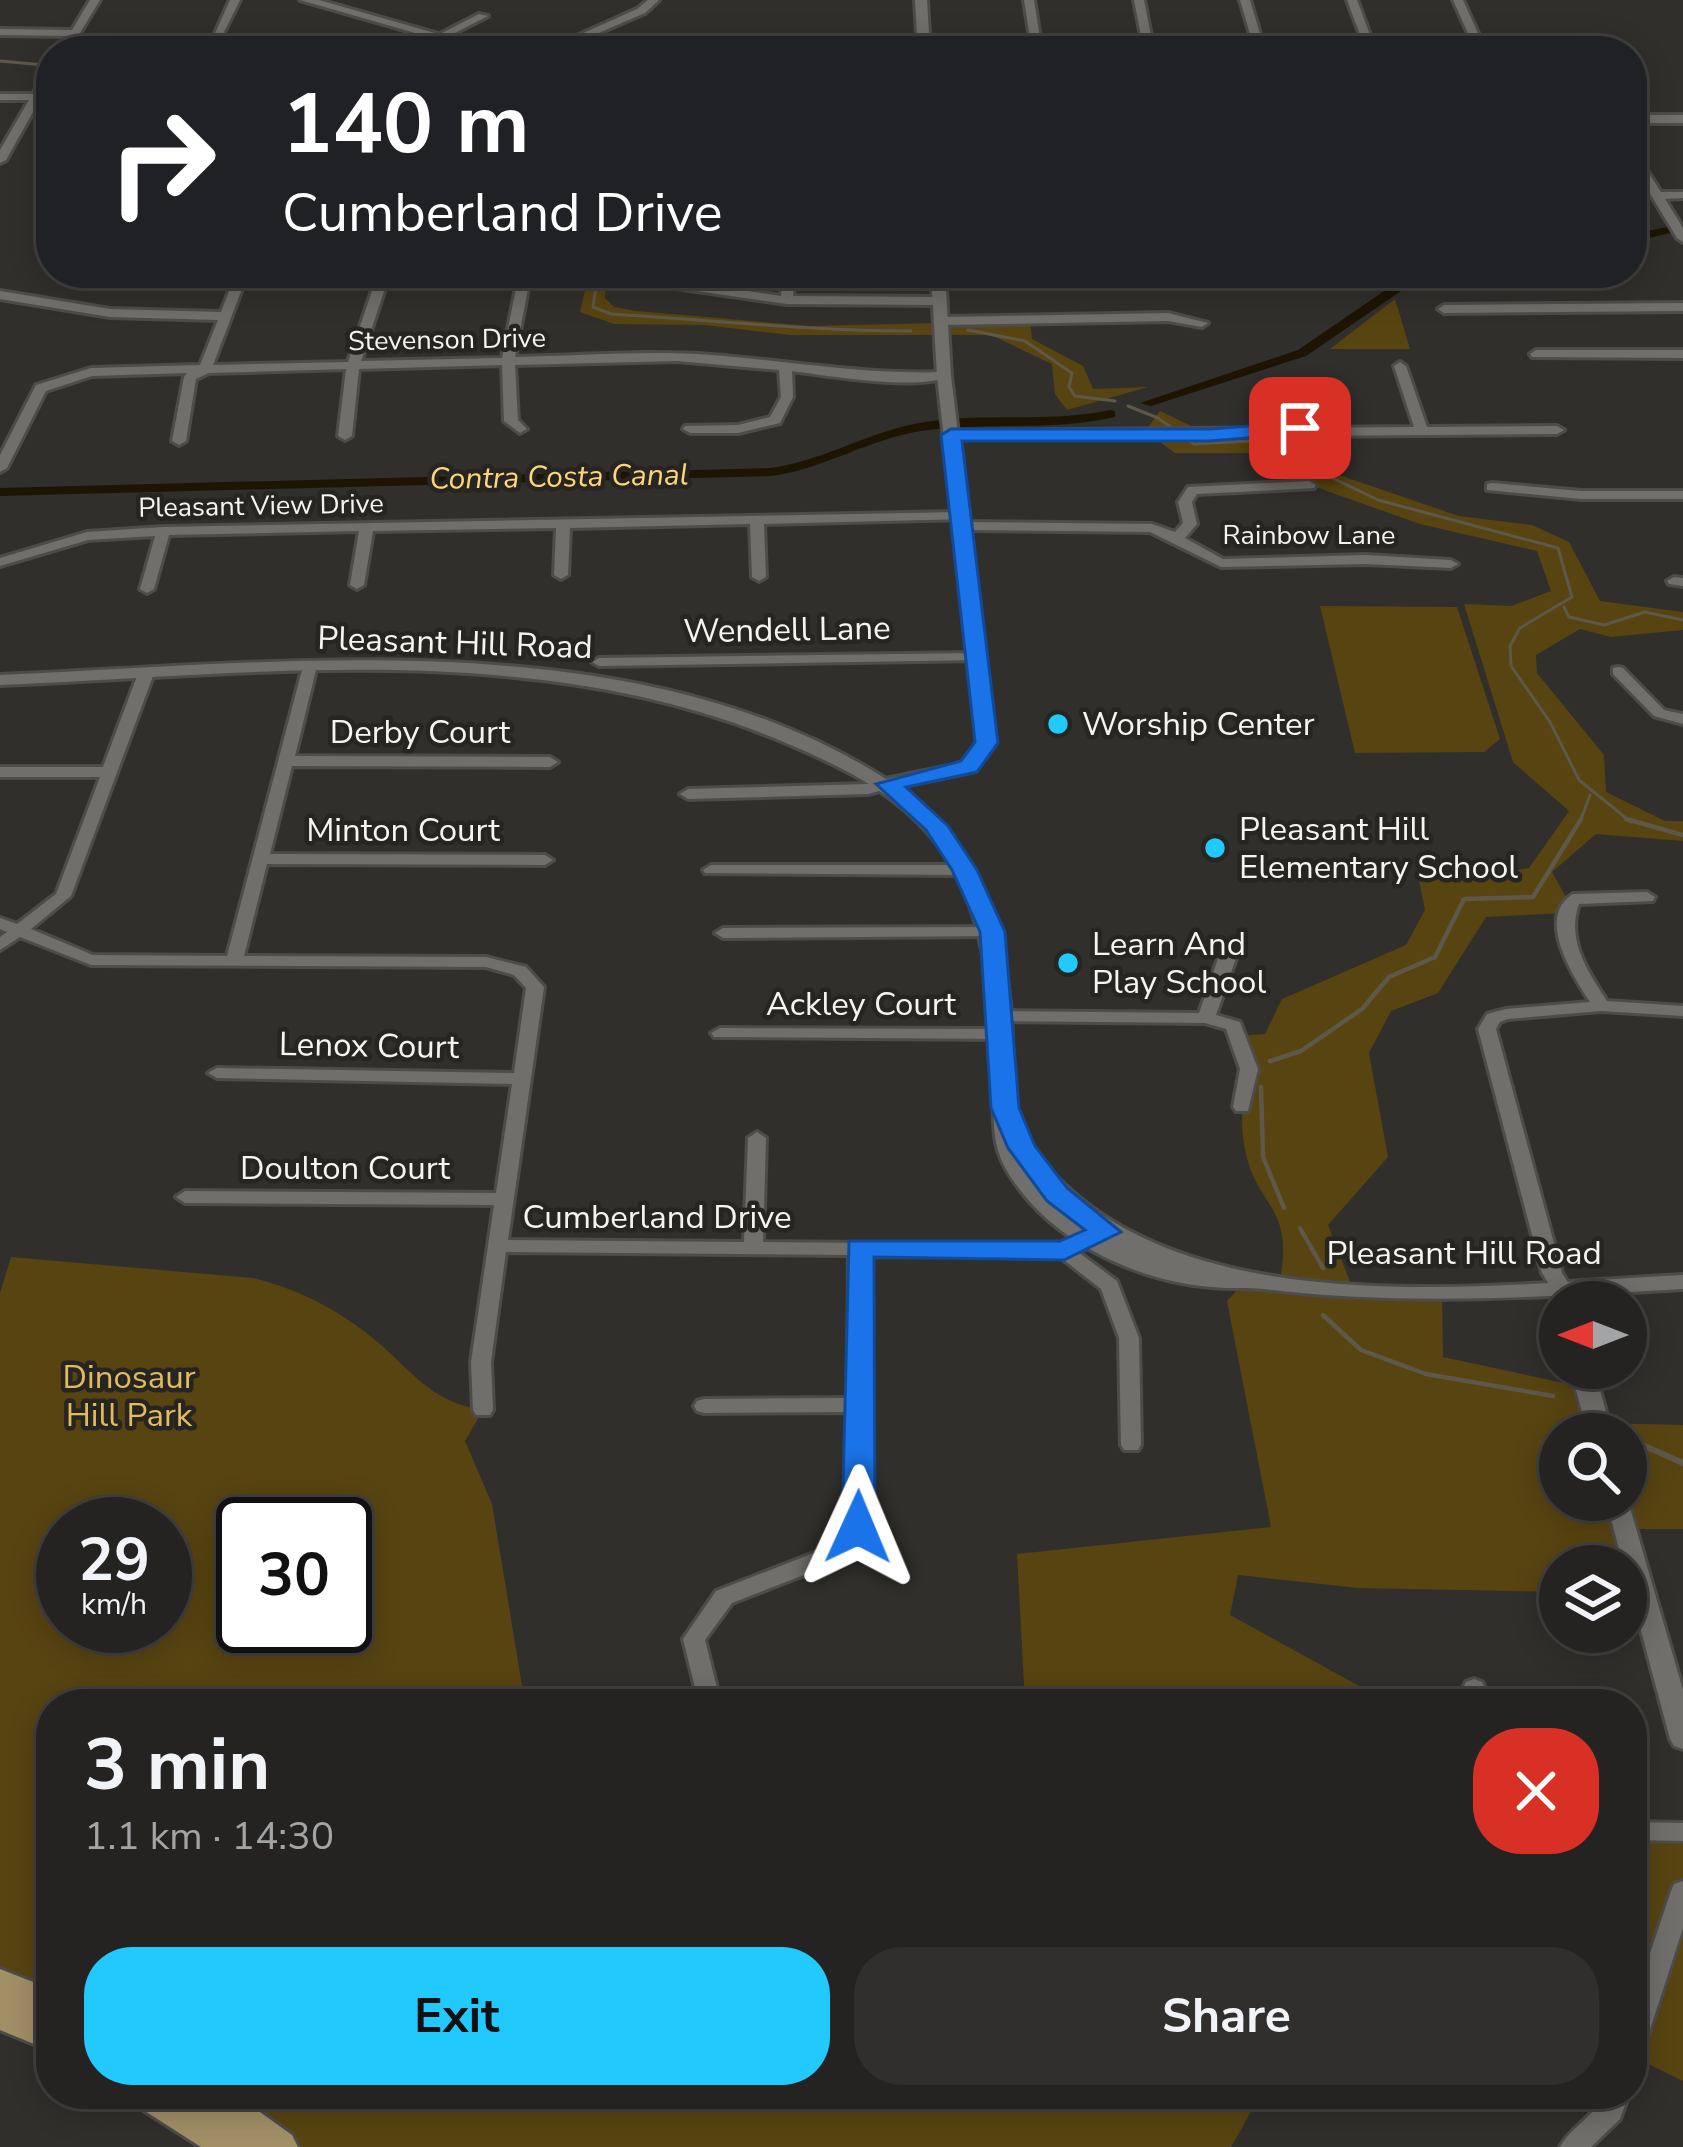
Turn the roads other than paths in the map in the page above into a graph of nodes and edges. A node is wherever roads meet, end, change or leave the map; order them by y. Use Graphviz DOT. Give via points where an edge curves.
graph roads {
  1 [pos="95,0"];
  2 [pos="235,0"];
  3 [pos="654,0"];
  4 [pos="921,0"];
  5 [pos="1030,0"];
  6 [pos="1139,0"];
  7 [pos="1245,0"];
  8 [pos="1352,0"];
  9 [pos="1458,0"];
  10 [pos="317,1"];
  11 [pos="483,16"];
  12 [pos="0,32"];
  13 [pos="75,33"];
  14 [pos="73,36"];
  15 [pos="217,36"];
  16 [pos="442,36"];
  17 [pos="583,36"];
  18 [pos="923,36"];
  19 [pos="1035,36"];
  20 [pos="1146,36"];
  21 [pos="1256,36"];
  22 [pos="1365,36"];
  23 [pos="1474,36"];
  24 [pos="36,94"];
  25 [pos="0,97"];
  26 [pos="34,97"];
  27 [pos="1647,119"];
  28 [pos="1683,119"];
  29 [pos="0,160"];
  30 [pos="1647,185"];
  31 [pos="1683,195"];
  32 [pos="1656,196"];
  33 [pos="1678,232"];
  34 [pos="235,288"];
  35 [pos="379,288"];
  36 [pos="522,288"];
  37 [pos="706,288"];
  38 [pos="788,288"];
  39 [pos="939,288"];
  40 [pos="0,296"];
  41 [pos="787,299"];
  42 [pos="939,301"];
  43 [pos="1683,307"];
  44 [pos="1444,309"];
  45 [pos="223,316"];
  46 [pos="940,321"];
  47 [pos="1202,323"];
  48 [pos="1683,354"];
  49 [pos="1536,355"];
  50 [pos="510,363"];
  51 [pos="785,365"];
  52 [pos="1400,366"];
  53 [pos="353,367"];
  54 [pos="205,370"];
  55 [pos="944,376"];
  56 [pos="951,428"];
  57 [pos="520,429"];
  58 [pos="690,429"];
  59 [pos="1421,429"];
  60 [pos="1558,430"];
  61 [pos="345,436"];
  62 [pos="179,441"];
  63 [pos="4,452"];
  64 [pos="0,468"];
  65 [pos="1310,485"];
  66 [pos="1492,487"];
  67 [pos="1683,495"];
  68 [pos="757,521"];
  69 [pos="960,521"];
  70 [pos="563,522"];
  71 [pos="367,529"];
  72 [pos="163,531"];
  73 [pos="1179,536"];
  74 [pos="4,555"];
  75 [pos="1451,564"];
  76 [pos="561,575"];
  77 [pos="759,577"];
  78 [pos="358,585"];
  79 [pos="148,589"];
  80 [pos="976,657"];
  81 [pos="599,662"];
  82 [pos="309,670"];
  83 [pos="1618,671"];
  84 [pos="145,676"];
  85 [pos="0,680"];
  86 [pos="1683,719"];
  87 [pos="290,761"];
  88 [pos="550,762"];
  89 [pos="0,772"];
  90 [pos="107,772"];
  91 [pos="888,784"];
  92 [pos="688,794"];
  93 [pos="262,860"];
  94 [pos="545,860"];
  95 [pos="711,870"];
  96 [pos="965,870"];
  97 [pos="1647,897"];
  98 [pos="0,923"];
  99 [pos="20,932"];
  100 [pos="992,932"];
  101 [pos="723,933"];
  102 [pos="0,945"];
  103 [pos="1229,952"];
  104 [pos="233,961"];
  105 [pos="1601,1006"];
  106 [pos="1683,1011"];
  107 [pos="1206,1018"];
  108 [pos="1001,1025"];
  109 [pos="720,1033"];
  110 [pos="217,1073"];
  111 [pos="520,1078"];
  112 [pos="1242,1107"];
  113 [pos="757,1138"];
  114 [pos="185,1197"];
  115 [pos="504,1199"];
  116 [pos="1098,1237"];
  117 [pos="499,1246"];
  118 [pos="753,1248"];
  119 [pos="859,1248"];
  120 [pos="1064,1251"];
  121 [pos="1556,1281"];
  122 [pos="1683,1282"];
  123 [pos="1647,1286"];
  124 [pos="1539,1294"];
  125 [pos="704,1406"];
  126 [pos="860,1406"];
  127 [pos="483,1410"];
  128 [pos="1131,1445"];
  129 [pos="1624,1521"];
  130 [pos="706,1689"];
  131 [pos="1683,1739"];
  132 [pos="1647,1831"];
  133 [pos="1683,1832"];
  134 [pos="1683,1891"];
  135 [pos="0,1984"];
  136 [pos="36,2000"];
  137 [pos="1647,2000"];
  138 [pos="0,2013"];
  139 [pos="36,2029"];
  140 [pos="174,2109"];
  141 [pos="226,2109"];
  142 [pos="1612,2109"];
  143 [pos="233,2147"];
  144 [pos="278,2147"];
  145 [pos="1573,2147"];
  1 -- 13 [label="street"];
  2 -- 15 [label="street"];
  3 -- 17 [label="street"];
  4 -- 18 [label="street"];
  5 -- 19 [label="street"];
  6 -- 20 [label="street"];
  7 -- 21 [label="street"];
  8 -- 22 [label="street"];
  9 -- 23 [label="street"];
  10 -- 16 [label="street"];
  11 -- 16 [label="street"];
  12 -- 13 [label="street"];
  13 -- 14 [label="street"];
  24 -- 26 [label="street"];
  25 -- 26 [label="street"];
  26 -- 29 [label="street"];
  27 -- 28 [label="street"];
  30 -- 32 [label="street"];
  31 -- 32 [label="street"];
  32 -- 33 [label="street"];
  34 -- 45 [label="street"];
  35 -- 53 [label="street"];
  36 -- 50 [label="street"];
  37 -- 41 [label="street"];
  38 -- 41 [label="street"];
  39 -- 42 [label="street"];
  40 -- 45 [label="street" via="110,313"];
  41 -- 42 [label="street"];
  42 -- 46 [label="street"];
  43 -- 44 [label="street"];
  45 -- 54 [label="street"];
  46 -- 47 [label="street"];
  46 -- 55 [label="street"];
  48 -- 49 [label="street"];
  50 -- 51 [label="street, Stevenson Drive" via="677,357"];
  50 -- 53 [label="street, Stevenson Drive"];
  50 -- 57 [label="street" via="511,421"];
  51 -- 55 [label="street, Stevenson Drive"];
  51 -- 58 [label="street" via="788,397 775,420"];
  52 -- 59 [label="street"];
  53 -- 54 [label="street, Stevenson Drive"];
  53 -- 61 [label="street"];
  54 -- 62 [label="street" via="190,377"];
  54 -- 63 [label="street, Stevenson Drive" via="92,372 41,388"];
  55 -- 56 [label="street"];
  56 -- 59 [label="street" via="1210,435"];
  56 -- 69 [label="street"];
  59 -- 60 [label="street"];
  63 -- 64 [label="street, Stevenson Drive"];
  65 -- 73 [label="street" via="1193,490 1185,502 1190,524"];
  66 -- 67 [label="street"];
  68 -- 69 [label="street, Pleasant View Drive"];
  68 -- 70 [label="street, Pleasant View Drive"];
  68 -- 77 [label="street"];
  69 -- 73 [label="street, Rainbow Lane" via="1152,528"];
  69 -- 80 [label="street"];
  70 -- 71 [label="street, Pleasant View Drive"];
  70 -- 76 [label="street"];
  71 -- 72 [label="street, Pleasant View Drive"];
  71 -- 78 [label="street"];
  72 -- 74 [label="street, Pleasant View Drive" via="87,536"];
  72 -- 79 [label="street"];
  73 -- 75 [label="street, Rainbow Lane" via="1221,563 1389,557"];
  80 -- 81 [label="street, Wendell Lane"];
  80 -- 91 [label="street" via="987,743 976,759"];
  82 -- 84 [label="street, Pleasant Hill Road"];
  82 -- 87 [label="street"];
  82 -- 91 [label="street, Pleasant Hill Road" via="566,674 668,693 795,737"];
  83 -- 86 [label="street" via="1659,712"];
  84 -- 85 [label="street, Pleasant Hill Road"];
  84 -- 90 [label="street"];
  87 -- 88 [label="street, Derby Court"];
  87 -- 93 [label="street"];
  89 -- 90 [label="street"];
  90 -- 99 [label="street" via="63,896"];
  91 -- 92 [label="street"];
  91 -- 96 [label="street, Pleasant Hill Road" via="935,826"];
  93 -- 94 [label="street, Minton Court"];
  93 -- 104 [label="street"];
  95 -- 96 [label="street"];
  96 -- 100 [label="street, Pleasant Hill Road"];
  97 -- 105 [label="street" via="1573,899 1565,913 1574,962"];
  98 -- 99 [label="street"];
  99 -- 102 [label="street"];
  99 -- 104 [label="street" via="91,960"];
  100 -- 101 [label="street"];
  100 -- 108 [label="street, Pleasant Hill Road"];
  103 -- 107 [label="street"];
  104 -- 111 [label="street, Cumberland Drive" via="486,962 520,971 535,987"];
  105 -- 106 [label="street"];
  105 -- 121 [label="street" via="1506,1014 1487,1029"];
  107 -- 108 [label="street, Ackley Court"];
  107 -- 112 [label="street" via="1234,1026 1249,1069"];
  108 -- 109 [label="street, Ackley Court"];
  108 -- 116 [label="street, Pleasant Hill Road" via="1005,1108 1033,1168"];
  110 -- 111 [label="street, Lenox Court"];
  111 -- 115 [label="street, Cumberland Drive"];
  113 -- 118 [label="street"];
  114 -- 115 [label="street, Doulton Court"];
  115 -- 117 [label="street, Cumberland Drive"];
  116 -- 120 [label="street, Cumberland Drive"];
  116 -- 124 [label="street, Pleasant Hill Road" via="1176,1273 1354,1292"];
  117 -- 118 [label="street, Cumberland Drive"];
  117 -- 127 [label="street" via="481,1362"];
  118 -- 119 [label="street, Cumberland Drive"];
  119 -- 120 [label="street, Cumberland Drive"];
  119 -- 126 [label="street"];
  120 -- 128 [label="street" via="1110,1286 1129,1338"];
  122 -- 123 [label="street, Pleasant Hill Road"];
  125 -- 126 [label="street"];
  126 -- 130 [label="street" via="858,1527 827,1557 724,1597 694,1639"];
  129 -- 131 [label="street"];
  132 -- 133 [label="street"];
  134 -- 137 [label="street"];
  135 -- 136 [label="main road"];
  138 -- 139 [label="main road"];
  140 -- 143 [label="main road"];
  141 -- 144 [label="main road"];
  142 -- 145 [label="street"];
}
